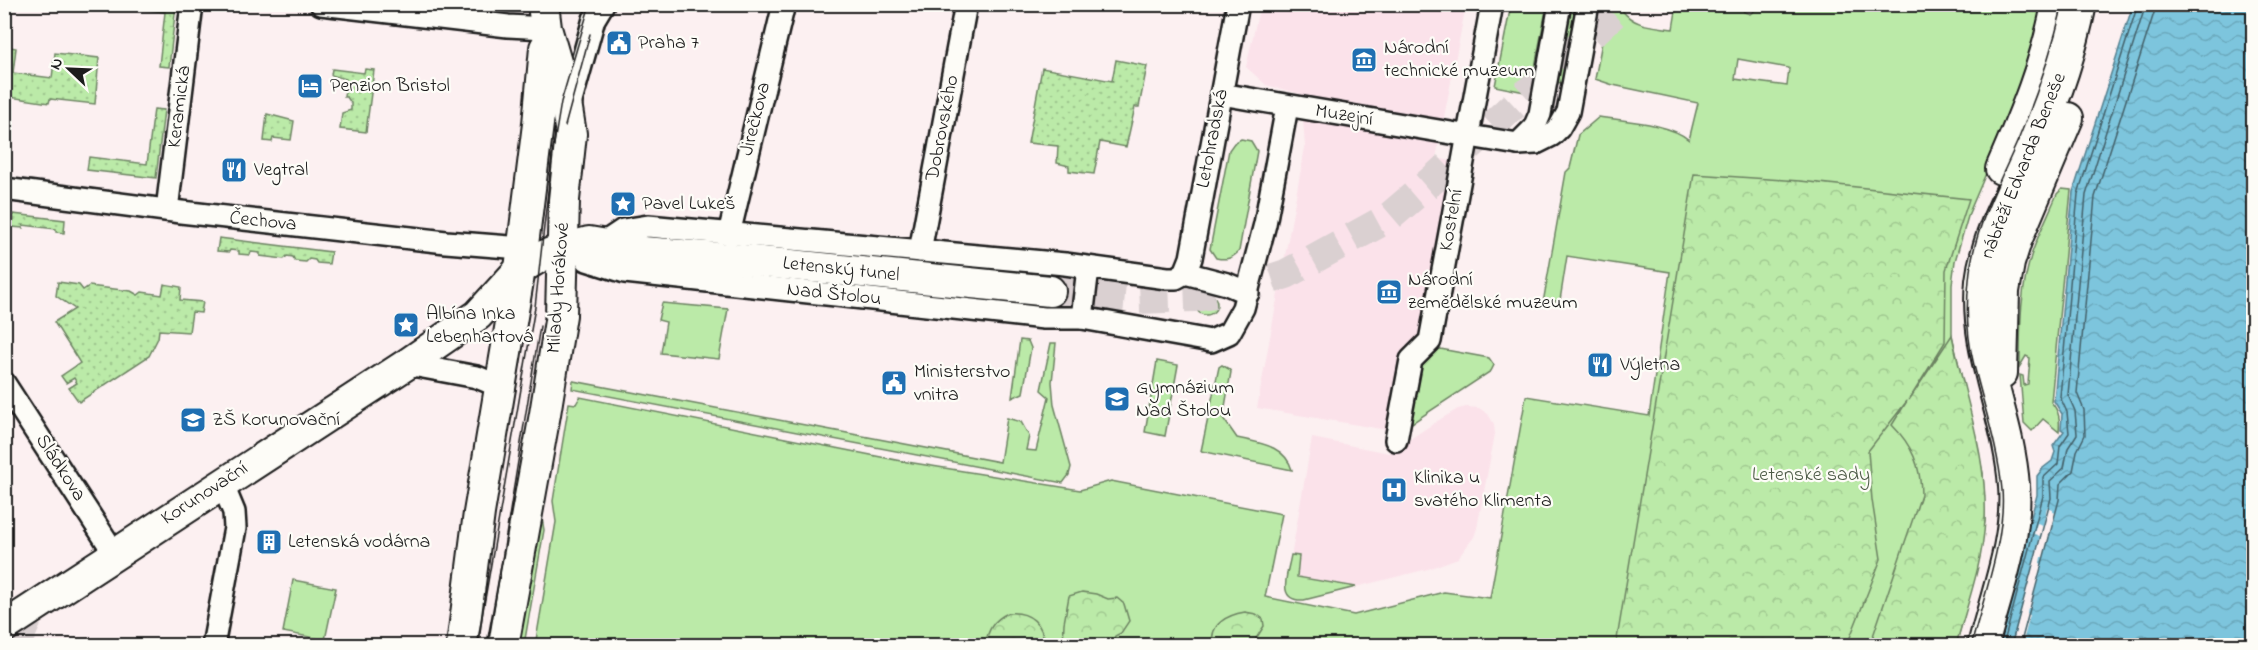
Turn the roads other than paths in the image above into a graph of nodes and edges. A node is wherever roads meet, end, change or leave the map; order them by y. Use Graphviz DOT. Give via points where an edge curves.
graph roads {
  1 [pos="192,4"];
  2 [pos="321,4"];
  3 [pos="603,4"];
  4 [pos="784,4"];
  5 [pos="966,4"];
  6 [pos="1238,4"];
  7 [pos="1492,4"];
  8 [pos="1560,4"];
  9 [pos="1588,4"];
  10 [pos="2057,4"];
  11 [pos="2081,4"];
  12 [pos="2103,4"];
  13 [pos="545,16"];
  14 [pos="1221,94"];
  15 [pos="1287,107"];
  16 [pos="568,112"];
  17 [pos="1468,136"];
  18 [pos="1518,144"];
  19 [pos="4,189"];
  20 [pos="167,210"];
  21 [pos="729,234"];
  22 [pos="596,251"];
  23 [pos="920,251"];
  24 [pos="521,259"];
  25 [pos="1088,268"];
  26 [pos="1185,273"];
  27 [pos="1248,293"];
  28 [pos="1047,304"];
  29 [pos="1082,318"];
  30 [pos="407,363"];
  31 [pos="4,383"];
  32 [pos="501,387"];
  33 [pos="2000,412"];
  34 [pos="1396,440"];
  35 [pos="222,483"];
  36 [pos="116,554"];
  37 [pos="4,627"];
  38 [pos="213,645"];
  39 [pos="462,645"];
  40 [pos="503,645"];
  41 [pos="1967,645"];
  42 [pos="1983,645"];
  1 -- 20 [label="street, Keramická"];
  2 -- 13 [label="street" via="508,26"];
  3 -- 16 [label="street, Milady Horákové" via="594,19"];
  4 -- 21 [label="street, Jirečkova"];
  5 -- 23 [label="street, Dobrovského"];
  6 -- 14 [label="street, Letohradská"];
  7 -- 17 [label="street, Kostelní"];
  8 -- 18 [label="street" via="1540,114 1534,128"];
  9 -- 18 [label="street" via="1564,121 1544,140"];
  10 -- 41 [label="main road, nábřeží Edvarda Beneše" via="2033,91 1975,229 1964,280 1966,346 1993,454 1998,506 1993,543"];
  11 -- 33 [label="main road, nábřeží Edvarda Beneše" via="2051,104 1986,253 1980,298 1982,339"];
  12 -- 33 [label="main road" via="2073,103 2009,263"];
  13 -- 16 [label="main road"];
  13 -- 24 [label="main road, Milady Horákové" via="538,124"];
  14 -- 15 [label="street, Muzejní"];
  14 -- 26 [label="street, Letohradská"];
  15 -- 17 [label="street, Muzejní"];
  15 -- 27 [label="street"];
  16 -- 22 [label="main road, Milady Horákové" via="571,134 564,200"];
  17 -- 18 [label="street"];
  17 -- 34 [label="street, Kostelní" via="1430,341 1412,360"];
  19 -- 20 [label="street, Čechova"];
  20 -- 24 [label="street, Čechova" via="446,242"];
  21 -- 22 [label="street" via="648,226 623,230"];
  21 -- 23 [label="street"];
  22 -- 24 [label="main road, Korunovační"];
  22 -- 28 [label="main road, Letenský tunel" via="733,259"];
  22 -- 28 [label="street, Nad Štolou" via="625,272"];
  22 -- 40 [label="main road, Milady Horákové" via="559,333"];
  23 -- 25 [label="street"];
  24 -- 30 [label="main road, Korunovační" via="494,300 478,315"];
  24 -- 32 [label="main road, Milady Horákové"];
  25 -- 26 [label="street" via="1167,278"];
  25 -- 29 [label="street"];
  26 -- 27 [label="street"];
  27 -- 29 [label="street, Nad Štolou" via="1233,328 1224,337 1211,341"];
  28 -- 29 [label="street, Nad Štolou"];
  30 -- 32 [label="street" via="477,377"];
  30 -- 35 [label="main road, Korunovační"];
  31 -- 36 [label="street, Sládkova"];
  32 -- 39 [label="main road, Milady Horákové"];
  33 -- 42 [label="main road, nábřeží Edvarda Beneše" via="2014,485 2014,518"];
  35 -- 36 [label="main road, Korunovační"];
  35 -- 38 [label="street" via="234,512 235,528"];
  36 -- 37 [label="main road, Korunovační"];
}
